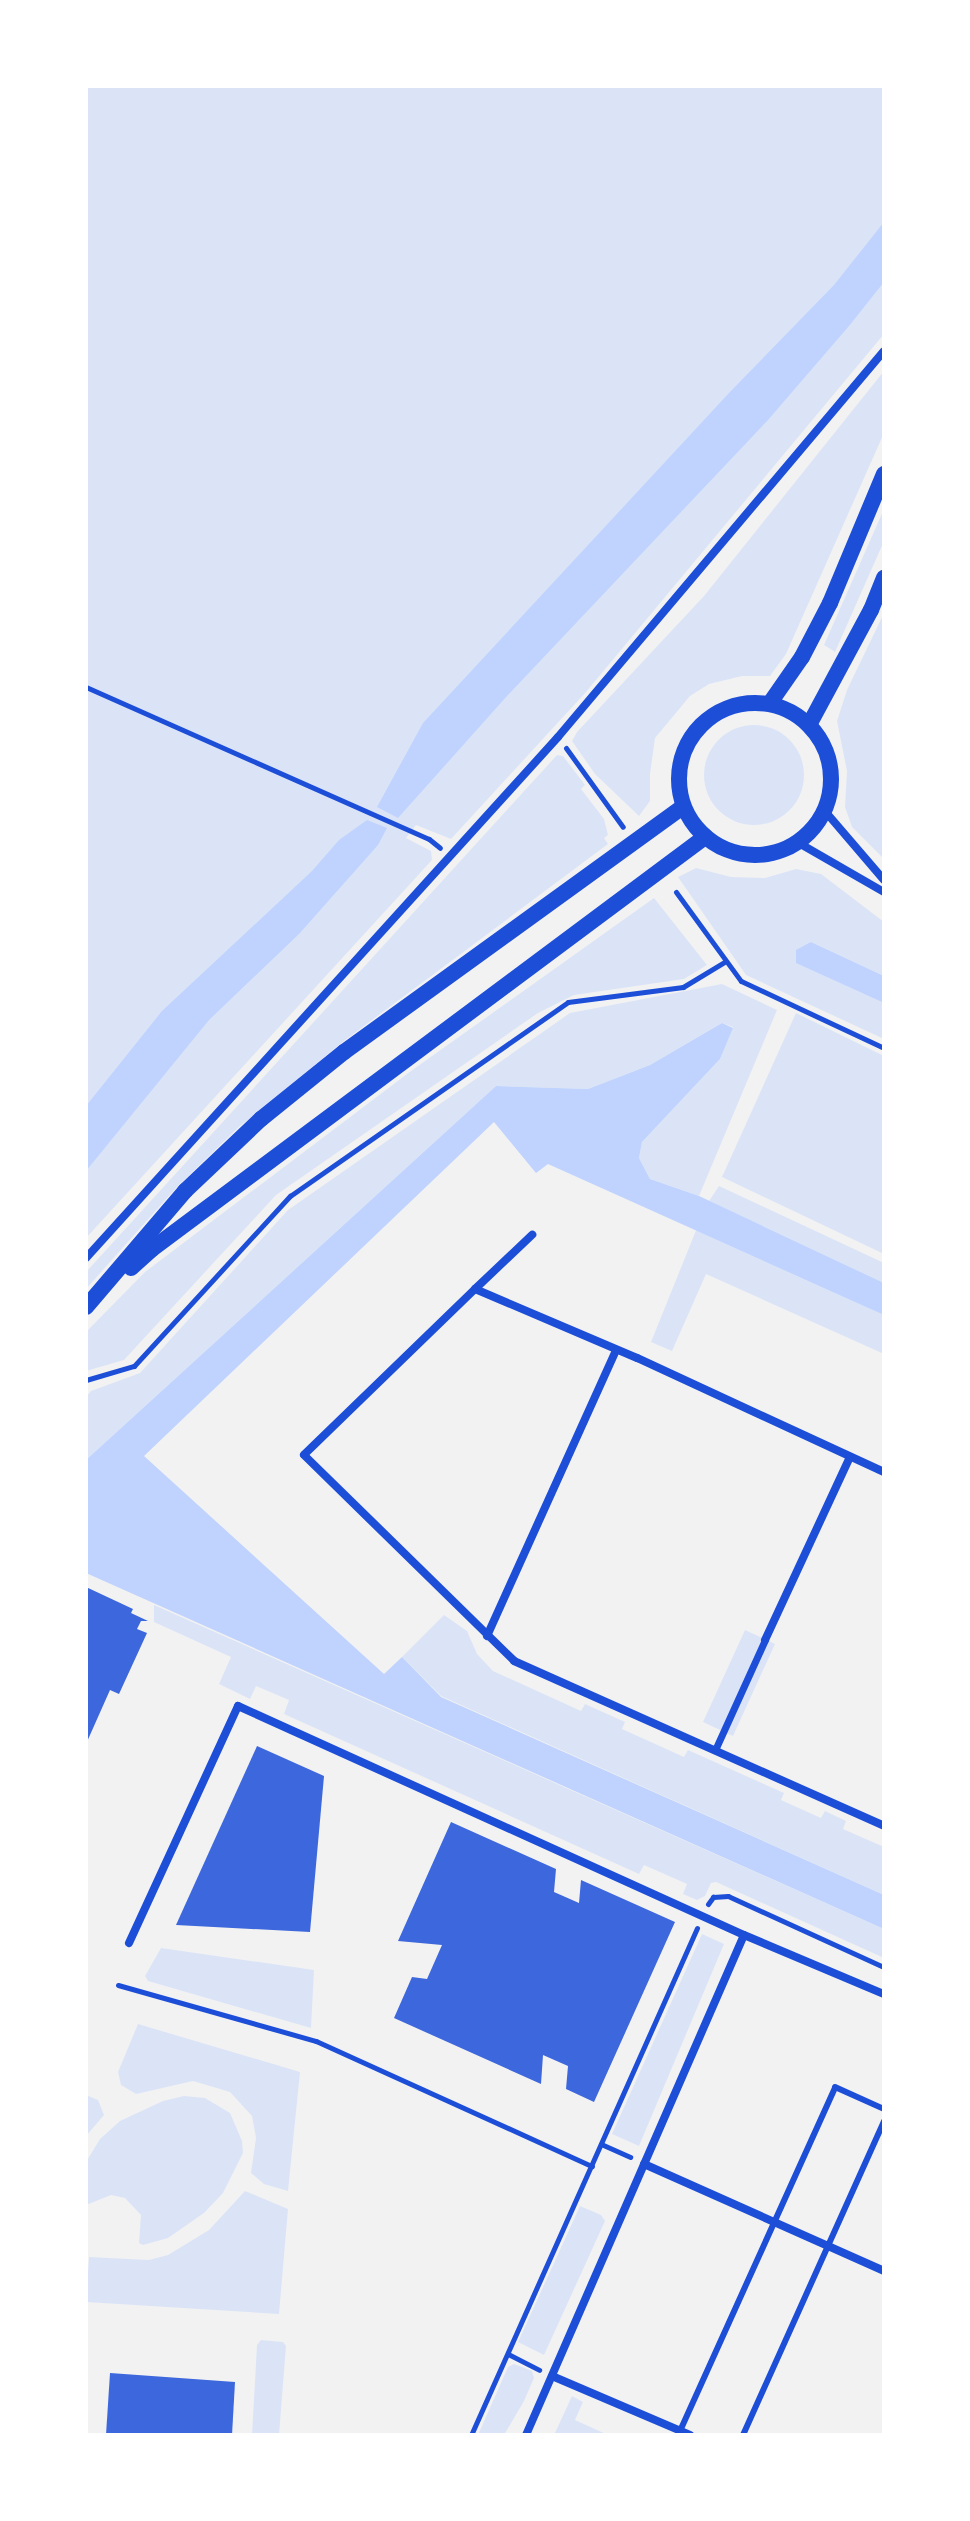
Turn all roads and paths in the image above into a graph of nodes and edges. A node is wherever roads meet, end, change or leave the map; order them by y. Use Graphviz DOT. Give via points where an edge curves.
graph roads {
  1 [pos="884,351"];
  2 [pos="884,474"];
  3 [pos="884,577"];
  4 [pos="86,687"];
  5 [pos="770,703"];
  6 [pos="809,725"];
  7 [pos="558,737"];
  8 [pos="683,807"];
  9 [pos="824,810"];
  10 [pos="624,828"];
  11 [pos="705,837"];
  12 [pos="797,842"];
  13 [pos="451,856"];
  14 [pos="884,880"];
  15 [pos="676,892"];
  16 [pos="884,892"];
  17 [pos="726,961"];
  18 [pos="884,1048"];
  19 [pos="532,1235"];
  20 [pos="86,1258"];
  21 [pos="475,1289"];
  22 [pos="86,1308"];
  23 [pos="616,1350"];
  24 [pos="86,1380"];
  25 [pos="850,1457"];
  26 [pos="884,1472"];
  27 [pos="487,1636"];
  28 [pos="765,1640"];
  29 [pos="715,1750"];
  30 [pos="884,1826"];
  31 [pos="703,1914"];
  32 [pos="744,1935"];
  33 [pos="129,1943"];
  34 [pos="884,1967"];
  35 [pos="118,1985"];
  36 [pos="884,1994"];
  37 [pos="884,2109"];
  38 [pos="884,2121"];
  39 [pos="601,2144"];
  40 [pos="644,2164"];
  41 [pos="592,2166"];
  42 [pos="773,2222"];
  43 [pos="828,2246"];
  44 [pos="884,2271"];
  45 [pos="508,2354"];
  46 [pos="552,2376"];
  47 [pos="680,2431"];
  48 [pos="471,2435"];
  49 [pos="526,2435"];
  50 [pos="690,2435"];
  51 [pos="743,2435"];
  1 -- 7 [label="street"];
  2 -- 5 [label="main road" via="830,603"];
  3 -- 6 [label="main road"];
  4 -- 13 [label="path" via="429,839"];
  5 -- 6 [label="main road"];
  5 -- 8 [label="main road" via="730,707 696,730 678,775"];
  6 -- 9 [label="main road" via="829,759 831,785"];
  7 -- 10 [label="path"];
  7 -- 13 [label="street"];
  8 -- 11 [label="main road"];
  8 -- 22 [label="main road" via="344,1052 261,1119 185,1191"];
  9 -- 12 [label="main road"];
  9 -- 14 [label="street"];
  11 -- 12 [label="main road" via="726,850 750,855"];
  11 -- 22 [label="main road" via="152,1249"];
  12 -- 16 [label="street"];
  13 -- 20 [label="street"];
  15 -- 17 [label="path"];
  17 -- 18 [label="path" via="741,981"];
  17 -- 24 [label="path" via="683,987 568,1002 290,1196 134,1366"];
  19 -- 21 [label="street"];
  21 -- 23 [label="street"];
  21 -- 27 [label="street" via="304,1455"];
  23 -- 25 [label="street"];
  23 -- 27 [label="street"];
  25 -- 26 [label="street"];
  25 -- 28 [label="street"];
  27 -- 29 [label="street" via="514,1661"];
  28 -- 29 [label="street"];
  29 -- 30 [label="street"];
  31 -- 32 [label="street"];
  31 -- 33 [label="street" via="238,1706"];
  31 -- 34 [label="path" via="713,1897 728,1896"];
  31 -- 39 [label="path"];
  32 -- 36 [label="street"];
  32 -- 40 [label="street"];
  35 -- 41 [label="path" via="316,2041"];
  37 -- 42 [label="lane" via="835,2087"];
  38 -- 43 [label="lane"];
  39 -- 40 [label="path"];
  39 -- 41 [label="path"];
  40 -- 42 [label="street"];
  40 -- 46 [label="street"];
  41 -- 45 [label="path"];
  42 -- 43 [label="street"];
  42 -- 47 [label="lane"];
  43 -- 44 [label="street"];
  43 -- 51 [label="lane"];
  45 -- 46 [label="path"];
  45 -- 48 [label="path"];
  46 -- 47 [label="street"];
  46 -- 49 [label="street"];
  47 -- 50 [label="street"];
}
